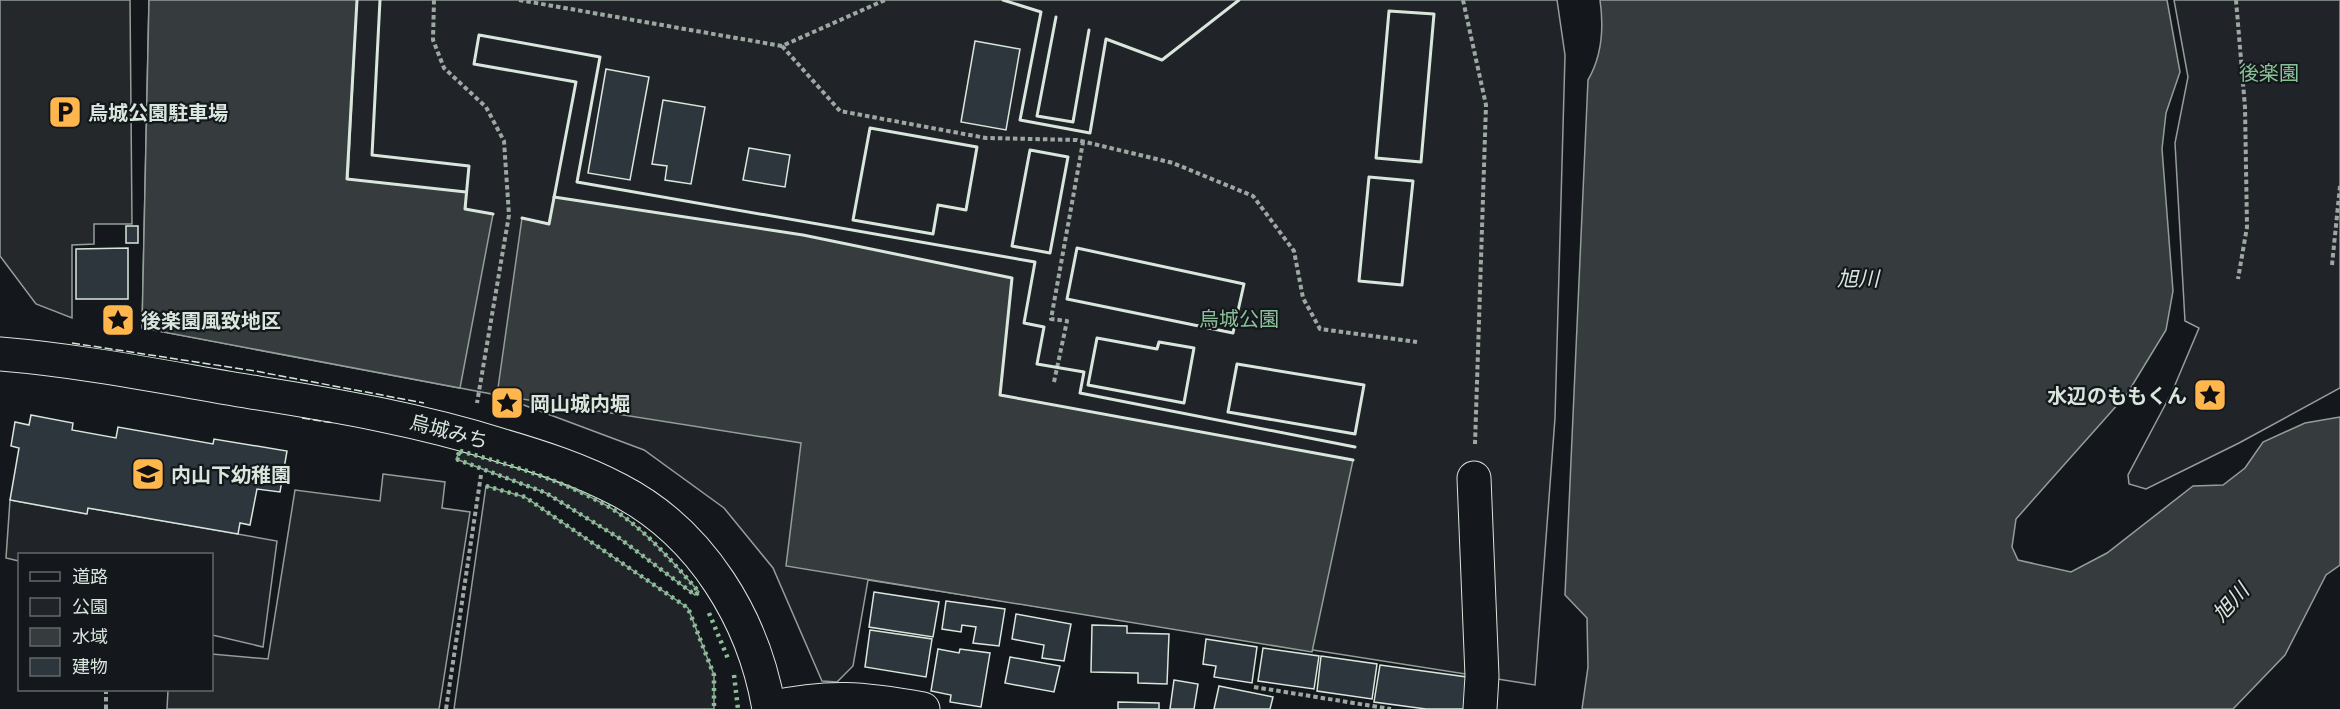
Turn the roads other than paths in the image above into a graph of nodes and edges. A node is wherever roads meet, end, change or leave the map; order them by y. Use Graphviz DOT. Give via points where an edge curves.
graph roads {
  1 [pos="0,354"];
  2 [pos="1474,478"];
  3 [pos="769,709"];
  4 [pos="923,709"];
  5 [pos="1480,709"];
  1 -- 3 [label="street, 烏城みち" via="379,414 448,429 584,473 622,491 657,516 711,568 729,595 748,637 764,679"];
  2 -- 5 [label="street"];
  3 -- 4 [label="street" via="813,699 868,699"];
}
